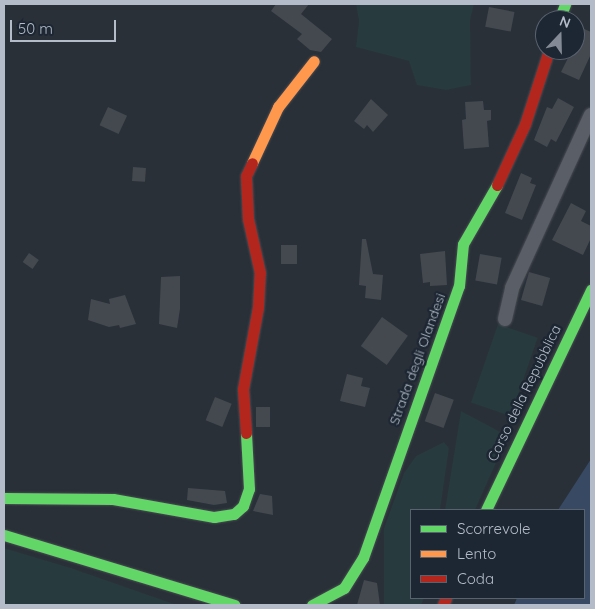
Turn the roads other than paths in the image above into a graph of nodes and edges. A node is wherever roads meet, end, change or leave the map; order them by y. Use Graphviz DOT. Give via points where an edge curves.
graph roads {
  1 [pos="546,60"];
  2 [pos="314,61"];
  3 [pos="591,115"];
  4 [pos="591,290"];
  5 [pos="505,319"];
  6 [pos="4,498"];
  7 [pos="486,509"];
  8 [pos="4,535"];
  9 [pos="234,605"];
  10 [pos="312,605"];
  1 -- 10 [label="main road, Strada degli Olandesi" via="525,124 505,171 463,244 459,286 363,558 344,588"];
  2 -- 6 [label="main road" via="278,107 246,176 248,218 260,273 258,307 243,390 249,470 243,506 234,514 214,517 113,499"];
  3 -- 5 [label="street" via="512,288"];
  4 -- 7 [label="main road, Corso della Repubblica"];
  8 -- 9 [label="main road"];
}
